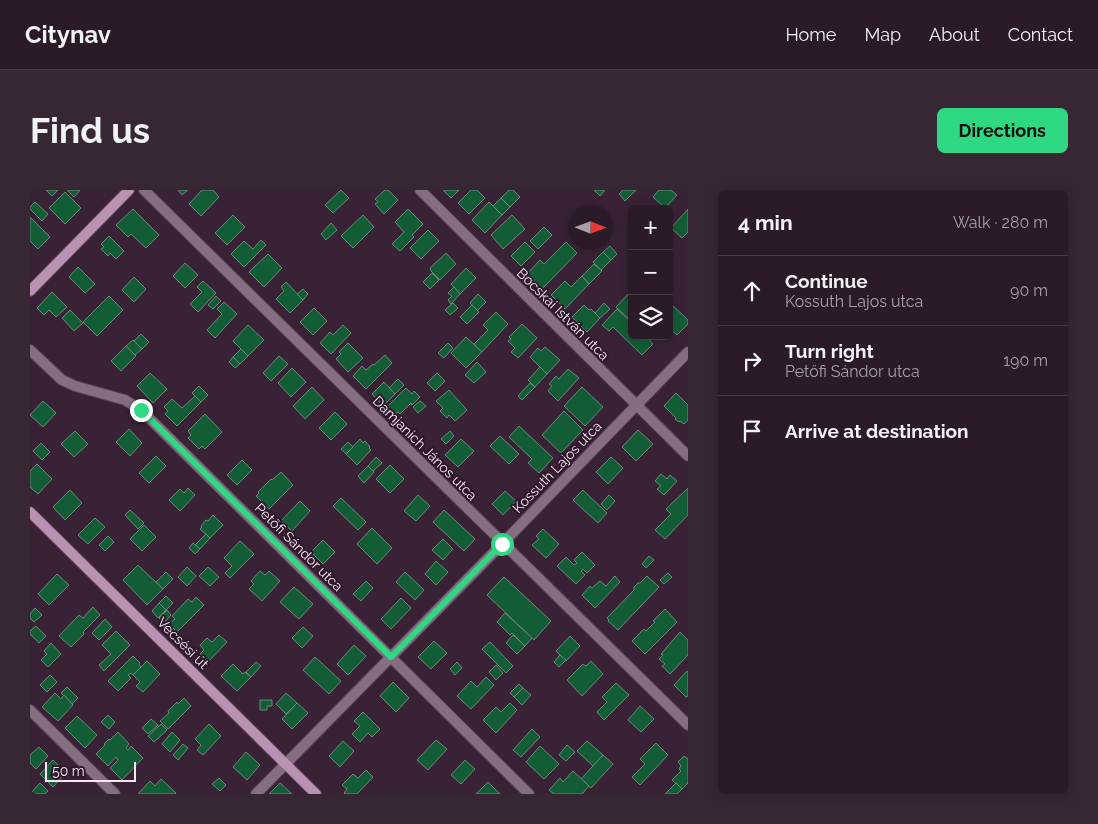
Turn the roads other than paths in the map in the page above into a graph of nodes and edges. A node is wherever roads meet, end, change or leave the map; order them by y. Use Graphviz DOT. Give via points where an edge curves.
graph roads {
  1 [pos="128,190"];
  2 [pos="144,190"];
  3 [pos="420,190"];
  4 [pos="30,291"];
  5 [pos="30,350"];
  6 [pos="688,352"];
  7 [pos="635,405"];
  8 [pos="688,456"];
  9 [pos="30,512"];
  10 [pos="502,544"];
  11 [pos="391,657"];
  12 [pos="30,710"];
  13 [pos="688,726"];
  14 [pos="286,764"];
  15 [pos="115,794"];
  16 [pos="256,794"];
  17 [pos="316,794"];
  18 [pos="529,794"];
  1 -- 4 [label="main road"];
  2 -- 10 [label="street, Damjanich János utca"];
  3 -- 7 [label="street, Bocskai István utca"];
  5 -- 11 [label="street, Petőfi Sándor utca" via="62,380 125,400 141,410"];
  6 -- 7 [label="street, Kossuth Lajos utca"];
  7 -- 8 [label="street, Bocskai István utca"];
  7 -- 10 [label="street, Kossuth Lajos utca"];
  9 -- 14 [label="main road, Vecsési út"];
  10 -- 11 [label="street, Kossuth Lajos utca"];
  10 -- 13 [label="street, Damjanich János utca"];
  11 -- 14 [label="street, Kossuth Lajos utca"];
  11 -- 18 [label="street, Petőfi Sándor utca"];
  12 -- 15 [label="street"];
  14 -- 16 [label="street, Kossuth Lajos utca"];
  14 -- 17 [label="main road, Vecsési út"];
}
